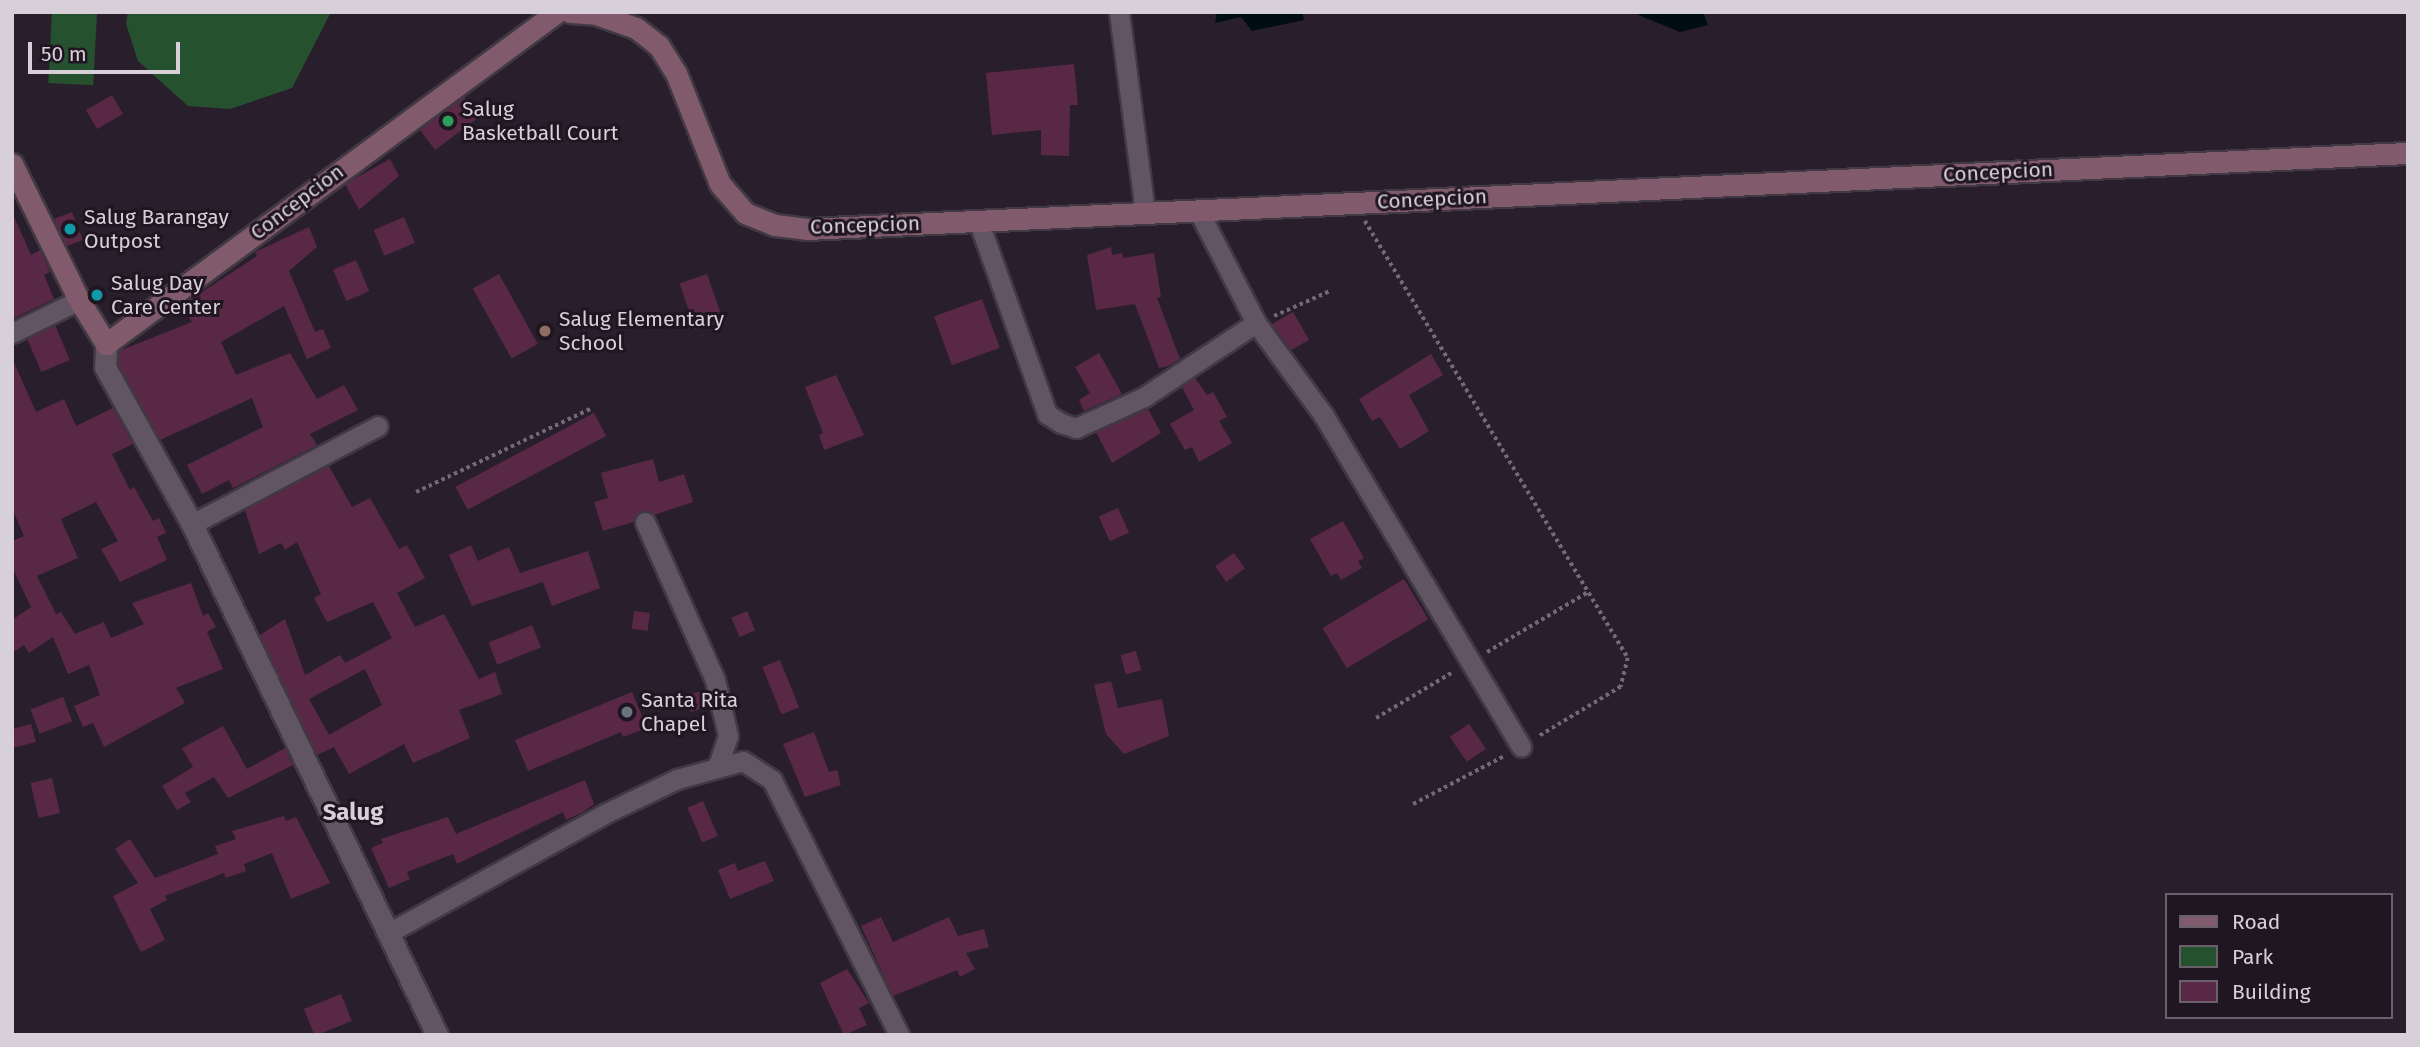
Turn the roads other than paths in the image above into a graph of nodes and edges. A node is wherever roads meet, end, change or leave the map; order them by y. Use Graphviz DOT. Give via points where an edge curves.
graph roads {
  1 [pos="556,12"];
  2 [pos="570,12"];
  3 [pos="1119,12"];
  4 [pos="2408,153"];
  5 [pos="12,164"];
  6 [pos="1198,210"];
  7 [pos="1145,212"];
  8 [pos="978,220"];
  9 [pos="79,300"];
  10 [pos="1256,323"];
  11 [pos="12,333"];
  12 [pos="106,344"];
  13 [pos="378,426"];
  14 [pos="645,522"];
  15 [pos="192,524"];
  16 [pos="1521,747"];
  17 [pos="717,768"];
  18 [pos="388,933"];
  19 [pos="437,1035"];
  20 [pos="899,1035"];
  1 -- 12 [label="main road, Concepcion"];
  2 -- 8 [label="main road, Concepcion" via="596,14 636,28 659,46 676,73 720,184 745,213 775,225 807,229"];
  3 -- 7 [label="street"];
  4 -- 6 [label="main road, Concepcion"];
  5 -- 9 [label="main road"];
  6 -- 7 [label="main road, Concepcion"];
  6 -- 10 [label="street"];
  7 -- 8 [label="main road, Concepcion"];
  8 -- 10 [label="street" via="1047,414 1061,424 1076,428 1144,397"];
  9 -- 11 [label="street"];
  9 -- 12 [label="main road"];
  10 -- 16 [label="street" via="1324,416"];
  12 -- 15 [label="street" via="105,367"];
  13 -- 15 [label="street"];
  14 -- 17 [label="street" via="715,680 728,736"];
  15 -- 18 [label="street"];
  17 -- 18 [label="street" via="677,779 606,813"];
  17 -- 20 [label="street" via="743,761 772,780"];
  18 -- 19 [label="street"];
}
